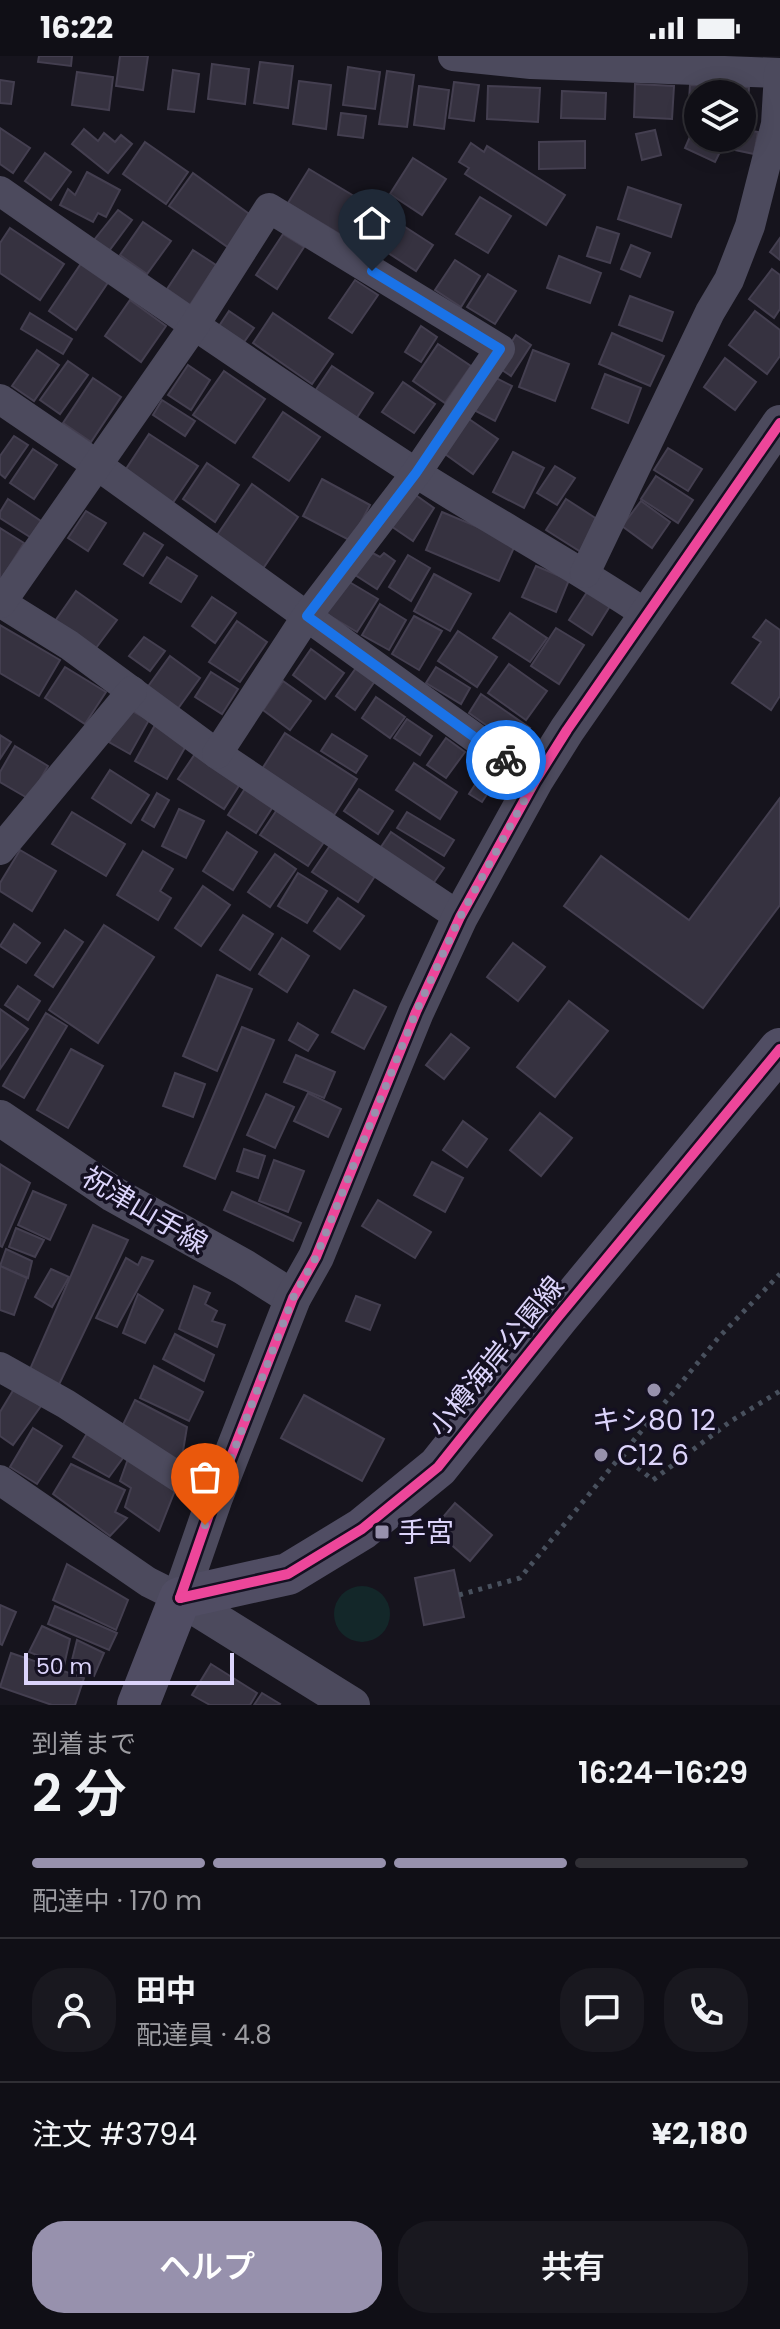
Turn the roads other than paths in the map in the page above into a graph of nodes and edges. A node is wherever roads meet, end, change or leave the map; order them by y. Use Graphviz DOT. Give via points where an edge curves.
graph roads {
  1 [pos="453,56"];
  2 [pos="779,73"];
  3 [pos="0,191"];
  4 [pos="194,326"];
  5 [pos="0,399"];
  6 [pos="780,423"];
  7 [pos="97,465"];
  8 [pos="416,473"];
  9 [pos="585,573"];
  10 [pos="0,602"];
  11 [pos="646,614"];
  12 [pos="307,616"];
  13 [pos="132,691"];
  14 [pos="217,754"];
  15 [pos="535,781"];
  16 [pos="0,850"];
  17 [pos="460,917"];
  18 [pos="780,1049"];
  19 [pos="0,1118"];
  20 [pos="293,1298"];
  21 [pos="0,1367"];
  22 [pos="0,1480"];
  23 [pos="214,1500"];
  24 [pos="180,1598"];
  25 [pos="138,1705"];
  26 [pos="352,1705"];
  1 -- 2 [label="street"];
  2 -- 9 [label="street" via="776,124 750,226 729,280"];
  3 -- 4 [label="street"];
  4 -- 7 [label="street"];
  4 -- 8 [label="street"];
  4 -- 8 [label="street" via="269,208 500,349"];
  5 -- 7 [label="street"];
  6 -- 11 [label="street"];
  7 -- 10 [label="street"];
  7 -- 12 [label="street"];
  8 -- 9 [label="street"];
  8 -- 12 [label="street"];
  9 -- 11 [label="street"];
  10 -- 13 [label="street"];
  11 -- 15 [label="street"];
  12 -- 14 [label="street"];
  12 -- 15 [label="street"];
  13 -- 14 [label="street"];
  13 -- 16 [label="street"];
  14 -- 17 [label="street"];
  15 -- 17 [label="street"];
  17 -- 20 [label="street" via="316,1257"];
  18 -- 24 [label="main road, 小樽海岸公園線" via="438,1467 362,1529 288,1574"];
  19 -- 20 [label="street, 祝津山手線" via="113,1194"];
  20 -- 23 [label="street"];
  21 -- 23 [label="street"];
  22 -- 24 [label="street" via="148,1582"];
  23 -- 24 [label="street"];
  24 -- 25 [label="main road"];
  24 -- 26 [label="street"];
}
